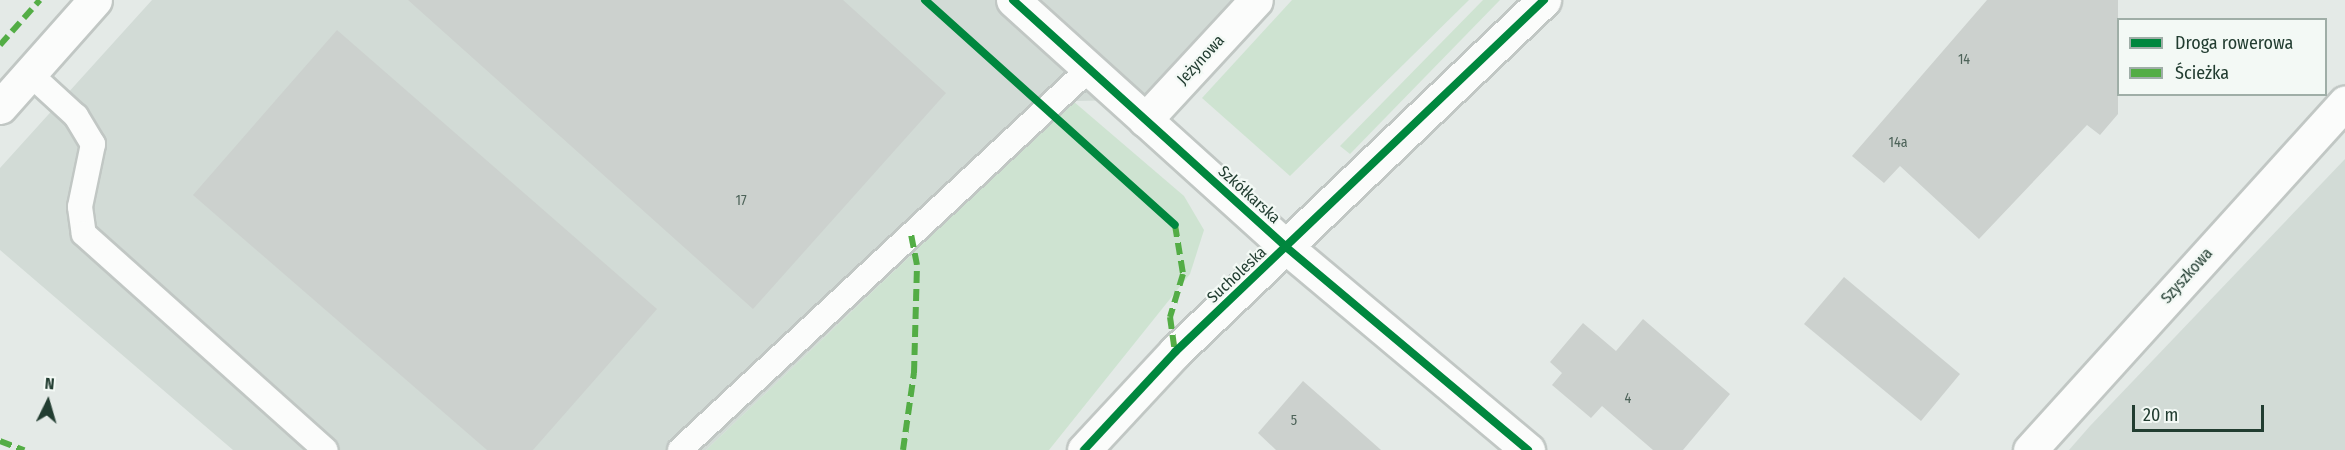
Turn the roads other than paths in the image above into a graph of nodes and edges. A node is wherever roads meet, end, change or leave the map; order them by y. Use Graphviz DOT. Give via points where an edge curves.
graph roads {
  1 [pos="95,0"];
  2 [pos="1013,0"];
  3 [pos="1256,0"];
  4 [pos="1544,0"];
  5 [pos="1089,69"];
  6 [pos="29,74"];
  7 [pos="2,100"];
  8 [pos="2345,103"];
  9 [pos="1145,120"];
  10 [pos="1286,247"];
  11 [pos="327,450"];
  12 [pos="680,450"];
  13 [pos="1084,450"];
  14 [pos="1528,450"];
  15 [pos="2030,450"];
  1 -- 6 [label="street"];
  2 -- 5 [label="street, Szkółkarska"];
  3 -- 9 [label="street, Jeżynowa"];
  4 -- 10 [label="street, Sucholeska"];
  5 -- 9 [label="street, Szkółkarska"];
  5 -- 12 [label="lane"];
  6 -- 7 [label="street"];
  6 -- 11 [label="lane" via="76,116 93,144 80,207 84,234"];
  8 -- 15 [label="street, Szyszkowa"];
  9 -- 10 [label="street, Szkółkarska"];
  10 -- 13 [label="street, Sucholeska" via="1175,352"];
  10 -- 14 [label="street, Szkółkarska"];
}
